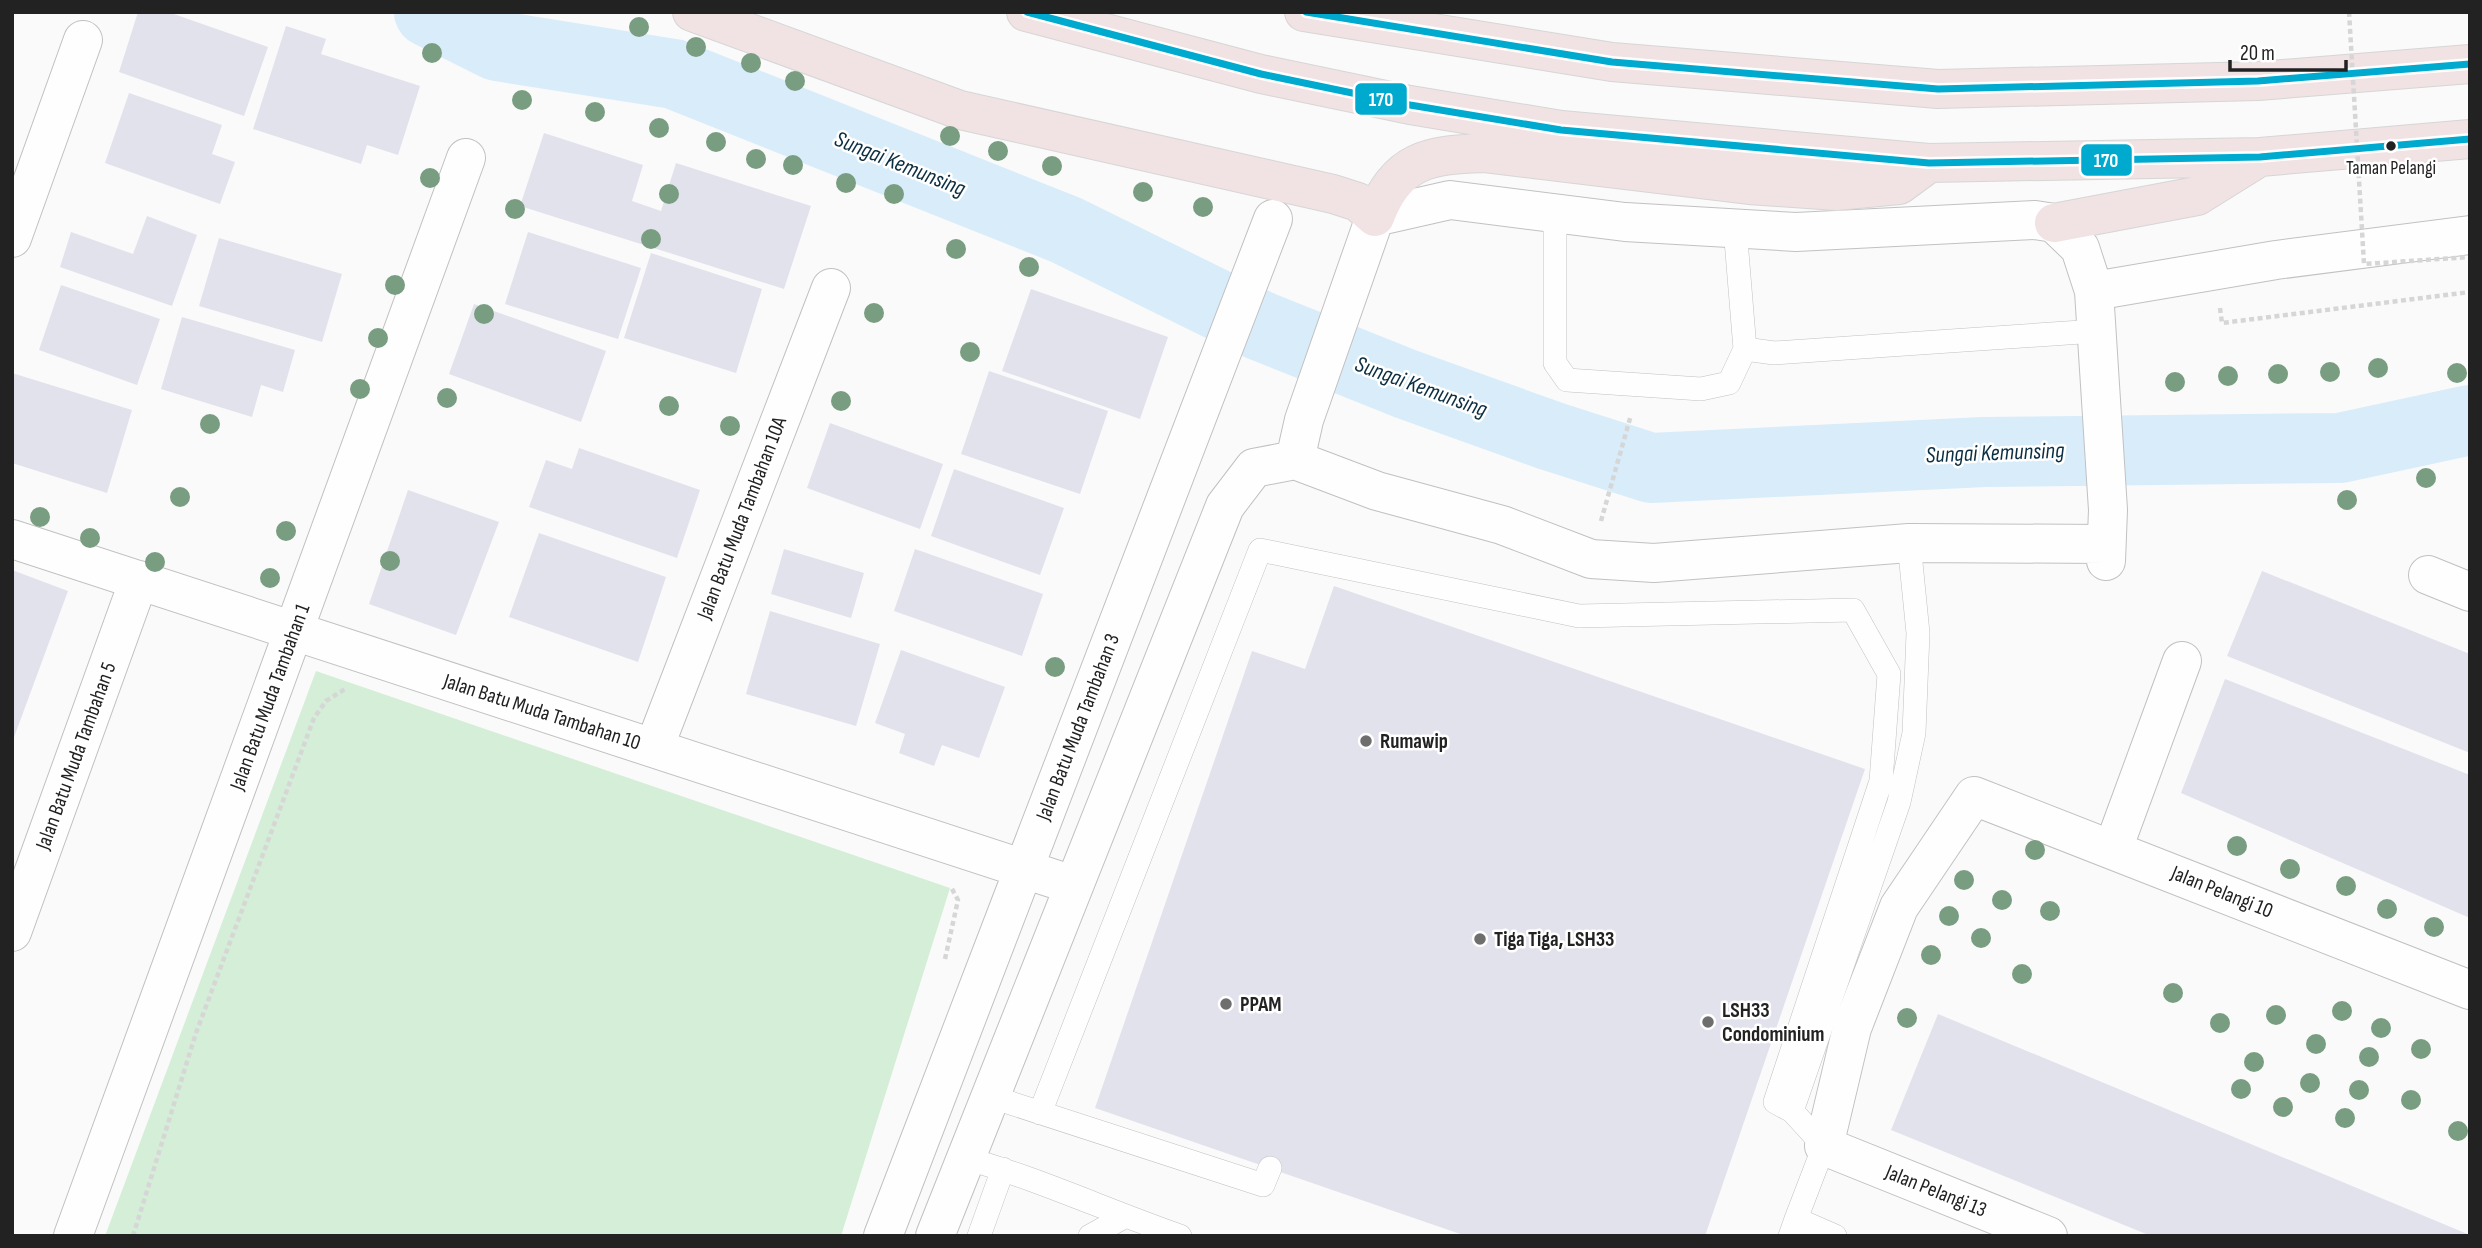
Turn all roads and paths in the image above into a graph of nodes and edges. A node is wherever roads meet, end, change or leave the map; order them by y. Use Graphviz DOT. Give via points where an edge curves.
graph roads {
  1 [pos="692,12"];
  2 [pos="1026,12"];
  3 [pos="1304,12"];
  4 [pos="2349,12"];
  5 [pos="83,40"];
  6 [pos="2470,64"];
  7 [pos="2470,139"];
  8 [pos="2260,157"];
  9 [pos="466,158"];
  10 [pos="1929,163"];
  11 [pos="24,168"];
  12 [pos="1555,214"];
  13 [pos="1374,217"];
  14 [pos="1273,219"];
  15 [pos="2054,223"];
  16 [pos="1735,229"];
  17 [pos="2470,235"];
  18 [pos="12,238"];
  19 [pos="2470,257"];
  20 [pos="2214,270"];
  21 [pos="831,288"];
  22 [pos="2094,291"];
  23 [pos="2470,292"];
  24 [pos="2096,331"];
  25 [pos="1745,349"];
  26 [pos="1639,386"];
  27 [pos="1295,460"];
  28 [pos="12,539"];
  29 [pos="1909,543"];
  30 [pos="1591,559"];
  31 [pos="2428,575"];
  32 [pos="139,580"];
  33 [pos="2470,592"];
  34 [pos="294,631"];
  35 [pos="2182,661"];
  36 [pos="359,687"];
  37 [pos="654,748"];
  38 [pos="2113,849"];
  39 [pos="1024,869"];
  40 [pos="946,876"];
  41 [pos="1073,885"];
  42 [pos="12,932"];
  43 [pos="944,963"];
  44 [pos="2468,986"];
  45 [pos="989,1096"];
  46 [pos="1792,1111"];
  47 [pos="1040,1113"];
  48 [pos="1824,1146"];
  49 [pos="965,1158"];
  50 [pos="1270,1168"];
  51 [pos="1003,1169"];
  52 [pos="1124,1217"];
  53 [pos="938,1228"];
  54 [pos="1793,1228"];
  55 [pos="981,1235"];
  56 [pos="73,1236"];
  57 [pos="133,1236"];
  58 [pos="883,1236"];
  59 [pos="1090,1236"];
  60 [pos="1180,1236"];
  61 [pos="1835,1236"];
  62 [pos="2048,1236"];
  1 -- 13 [label="highway" via="960,110 1334,194 1358,202"];
  2 -- 10 [label="highway" via="1261,74 1534,125"];
  3 -- 6 [label="highway" via="1612,62 1938,89 2258,81"];
  4 -- 19 [label="path, bridge" via="2364,264"];
  5 -- 11 [label="street"];
  7 -- 8 [label="highway"];
  8 -- 10 [label="highway"];
  8 -- 15 [label="highway" via="2197,196"];
  9 -- 34 [label="street, Jalan Batu Muda Tambahan 1"];
  10 -- 13 [label="highway" via="1899,185 1836,191 1483,153 1445,155 1420,161 1400,173 1384,193"];
  11 -- 18 [label="street"];
  12 -- 13 [label="street" via="1450,200"];
  12 -- 16 [label="street"];
  12 -- 26 [label="lane" via="1555,363 1567,380"];
  13 -- 27 [label="street" via="1304,419"];
  14 -- 39 [label="street, Jalan Batu Muda Tambahan 3"];
  15 -- 16 [label="street" via="2035,220 1796,232"];
  15 -- 22 [label="street" via="2080,247"];
  16 -- 25 [label="lane"];
  17 -- 20 [label="street"];
  20 -- 22 [label="street"];
  20 -- 23 [label="path" via="2222,323"];
  21 -- 37 [label="street, Jalan Batu Muda Tambahan 10A"];
  22 -- 24 [label="street"];
  24 -- 25 [label="lane" via="1774,353"];
  24 -- 29 [label="street" via="2106,538"];
  25 -- 26 [label="lane" via="1729,383 1701,389"];
  26 -- 30 [label="path"];
  27 -- 30 [label="street" via="1377,491 1502,525"];
  27 -- 41 [label="street" via="1254,468 1225,506"];
  28 -- 32 [label="street, Jalan Batu Muda Tambahan 10"];
  29 -- 30 [label="street" via="1654,563"];
  29 -- 46 [label="lane" via="1919,634 1914,733 1899,802"];
  31 -- 33 [label="street"];
  32 -- 34 [label="street, Jalan Batu Muda Tambahan 10"];
  32 -- 42 [label="street, Jalan Batu Muda Tambahan 5"];
  34 -- 37 [label="street, Jalan Batu Muda Tambahan 10"];
  34 -- 56 [label="street, Jalan Batu Muda Tambahan 1"];
  35 -- 38 [label="street"];
  36 -- 57 [label="path" via="326,701 314,718 196,1033"];
  37 -- 39 [label="street, Jalan Batu Muda Tambahan 10"];
  38 -- 44 [label="street, Jalan Pelangi 10"];
  38 -- 48 [label="street, Jalan Pelangi 10" via="1974,796 1899,907 1852,1028"];
  39 -- 41 [label="street, Jalan Batu Muda Tambahan 10"];
  39 -- 58 [label="street, Jalan Batu Muda Tambahan 3"];
  40 -- 43 [label="path" via="958,900"];
  41 -- 45 [label="street"];
  45 -- 47 [label="lane"];
  45 -- 49 [label="street"];
  46 -- 47 [label="lane" via="1775,1102 1881,781 1889,674 1853,610 1578,616 1259,550"];
  46 -- 48 [label="lane"];
  47 -- 50 [label="lane" via="1263,1185"];
  48 -- 54 [label="lane"];
  48 -- 62 [label="street, Jalan Pelangi 13"];
  49 -- 51 [label="lane"];
  49 -- 53 [label="street"];
  51 -- 52 [label="lane"];
  51 -- 55 [label="lane"];
  52 -- 59 [label="lane"];
  52 -- 60 [label="lane"];
  53 -- 55 [label="lane"];
  54 -- 61 [label="lane"];
}
